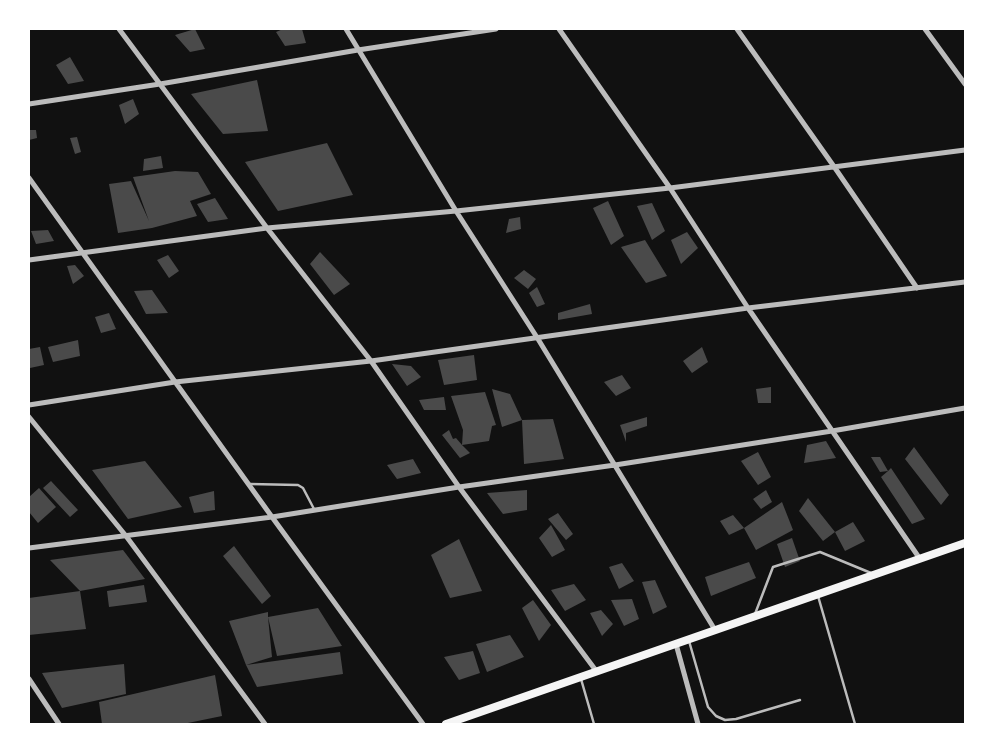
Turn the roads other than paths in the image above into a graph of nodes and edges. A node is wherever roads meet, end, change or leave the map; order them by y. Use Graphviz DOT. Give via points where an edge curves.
graph roads {
  1 [pos="119,29"];
  2 [pos="346,29"];
  3 [pos="496,29"];
  4 [pos="559,29"];
  5 [pos="737,29"];
  6 [pos="925,29"];
  7 [pos="358,50"];
  8 [pos="160,84"];
  9 [pos="965,84"];
  10 [pos="29,104"];
  11 [pos="965,150"];
  12 [pos="835,168"];
  13 [pos="29,178"];
  14 [pos="670,188"];
  15 [pos="456,211"];
  16 [pos="267,228"];
  17 [pos="82,253"];
  18 [pos="29,260"];
  19 [pos="965,283"];
  20 [pos="917,288"];
  21 [pos="748,308"];
  22 [pos="538,338"];
  23 [pos="370,361"];
  24 [pos="175,382"];
  25 [pos="29,405"];
  26 [pos="965,408"];
  27 [pos="29,417"];
  28 [pos="832,431"];
  29 [pos="615,465"];
  30 [pos="248,484"];
  31 [pos="459,486"];
  32 [pos="315,510"];
  33 [pos="272,517"];
  34 [pos="126,536"];
  35 [pos="965,543"];
  36 [pos="29,548"];
  37 [pos="920,559"];
  38 [pos="874,575"];
  39 [pos="817,595"];
  40 [pos="754,617"];
  41 [pos="715,630"];
  42 [pos="689,639"];
  43 [pos="676,644"];
  44 [pos="597,672"];
  45 [pos="581,678"];
  46 [pos="29,679"];
  47 [pos="800,700"];
  48 [pos="58,724"];
  49 [pos="265,724"];
  50 [pos="423,724"];
  51 [pos="446,724"];
  52 [pos="594,724"];
  53 [pos="698,724"];
  54 [pos="855,724"];
  1 -- 8 [label="street"];
  2 -- 7 [label="street"];
  3 -- 7 [label="street"];
  4 -- 14 [label="street"];
  5 -- 12 [label="street"];
  6 -- 9 [label="street"];
  7 -- 8 [label="street"];
  7 -- 15 [label="street"];
  8 -- 10 [label="street"];
  8 -- 16 [label="street"];
  11 -- 12 [label="street"];
  12 -- 14 [label="street"];
  12 -- 20 [label="street"];
  13 -- 17 [label="street"];
  14 -- 15 [label="street"];
  14 -- 21 [label="street"];
  15 -- 16 [label="street"];
  15 -- 22 [label="street"];
  16 -- 17 [label="street"];
  16 -- 23 [label="street"];
  17 -- 18 [label="street"];
  17 -- 24 [label="street"];
  19 -- 20 [label="street"];
  20 -- 21 [label="street"];
  21 -- 22 [label="street"];
  21 -- 28 [label="street"];
  22 -- 23 [label="street"];
  22 -- 29 [label="street"];
  23 -- 24 [label="street"];
  23 -- 31 [label="street"];
  24 -- 25 [label="street"];
  24 -- 30 [label="street"];
  26 -- 28 [label="street"];
  27 -- 34 [label="street"];
  28 -- 29 [label="street"];
  28 -- 37 [label="street"];
  29 -- 31 [label="street"];
  29 -- 41 [label="street"];
  30 -- 32 [label="lane" via="298,485"];
  30 -- 33 [label="street"];
  31 -- 32 [label="street"];
  31 -- 44 [label="street"];
  32 -- 33 [label="street"];
  33 -- 34 [label="street"];
  33 -- 50 [label="street"];
  34 -- 36 [label="street"];
  34 -- 49 [label="street"];
  35 -- 37 [label="highway"];
  37 -- 38 [label="highway"];
  38 -- 39 [label="highway"];
  38 -- 40 [label="lane" via="820,552 773,567"];
  39 -- 40 [label="highway"];
  39 -- 54 [label="lane"];
  40 -- 41 [label="highway"];
  41 -- 42 [label="highway"];
  42 -- 43 [label="highway"];
  42 -- 47 [label="lane" via="708,707 716,716 736,719"];
  43 -- 44 [label="highway"];
  43 -- 53 [label="street"];
  44 -- 45 [label="highway"];
  45 -- 51 [label="highway"];
  45 -- 52 [label="lane"];
  46 -- 48 [label="street"];
}
